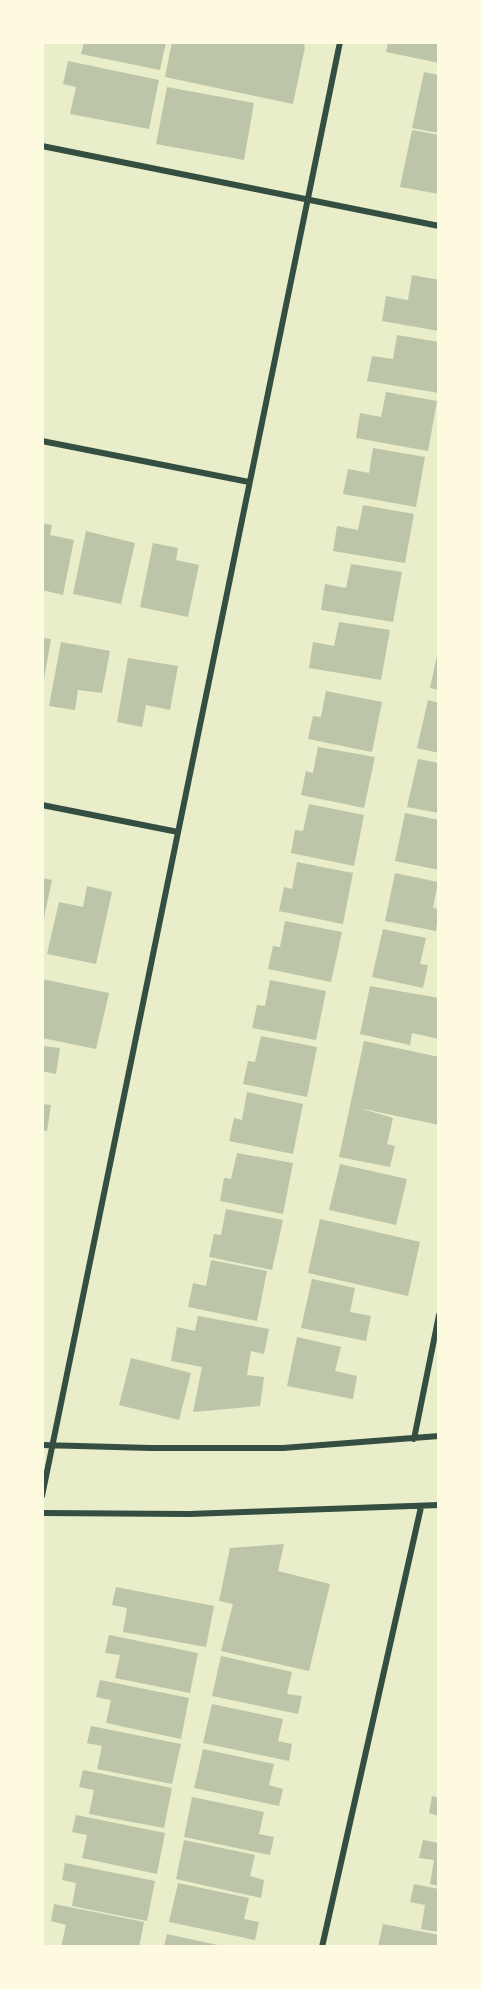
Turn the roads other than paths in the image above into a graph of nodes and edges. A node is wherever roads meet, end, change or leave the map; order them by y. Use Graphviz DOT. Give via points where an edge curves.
graph roads {
  1 [pos="340,42"];
  2 [pos="42,146"];
  3 [pos="308,200"];
  4 [pos="439,226"];
  5 [pos="42,441"];
  6 [pos="249,482"];
  7 [pos="42,805"];
  8 [pos="178,832"];
  9 [pos="439,1315"];
  10 [pos="439,1436"];
  11 [pos="414,1439"];
  12 [pos="42,1444"];
  13 [pos="52,1445"];
  14 [pos="42,1496"];
  15 [pos="439,1505"];
  16 [pos="421,1507"];
  17 [pos="42,1513"];
  18 [pos="322,1947"];
  1 -- 3 [label="street"];
  2 -- 3 [label="street"];
  3 -- 4 [label="street"];
  3 -- 6 [label="street"];
  5 -- 6 [label="street"];
  6 -- 8 [label="street"];
  7 -- 8 [label="street"];
  8 -- 13 [label="street"];
  9 -- 11 [label="street"];
  10 -- 11 [label="street"];
  11 -- 13 [label="street" via="283,1448"];
  12 -- 13 [label="street"];
  13 -- 14 [label="street"];
  15 -- 16 [label="street"];
  16 -- 17 [label="street" via="189,1514"];
  16 -- 18 [label="street"];
}
